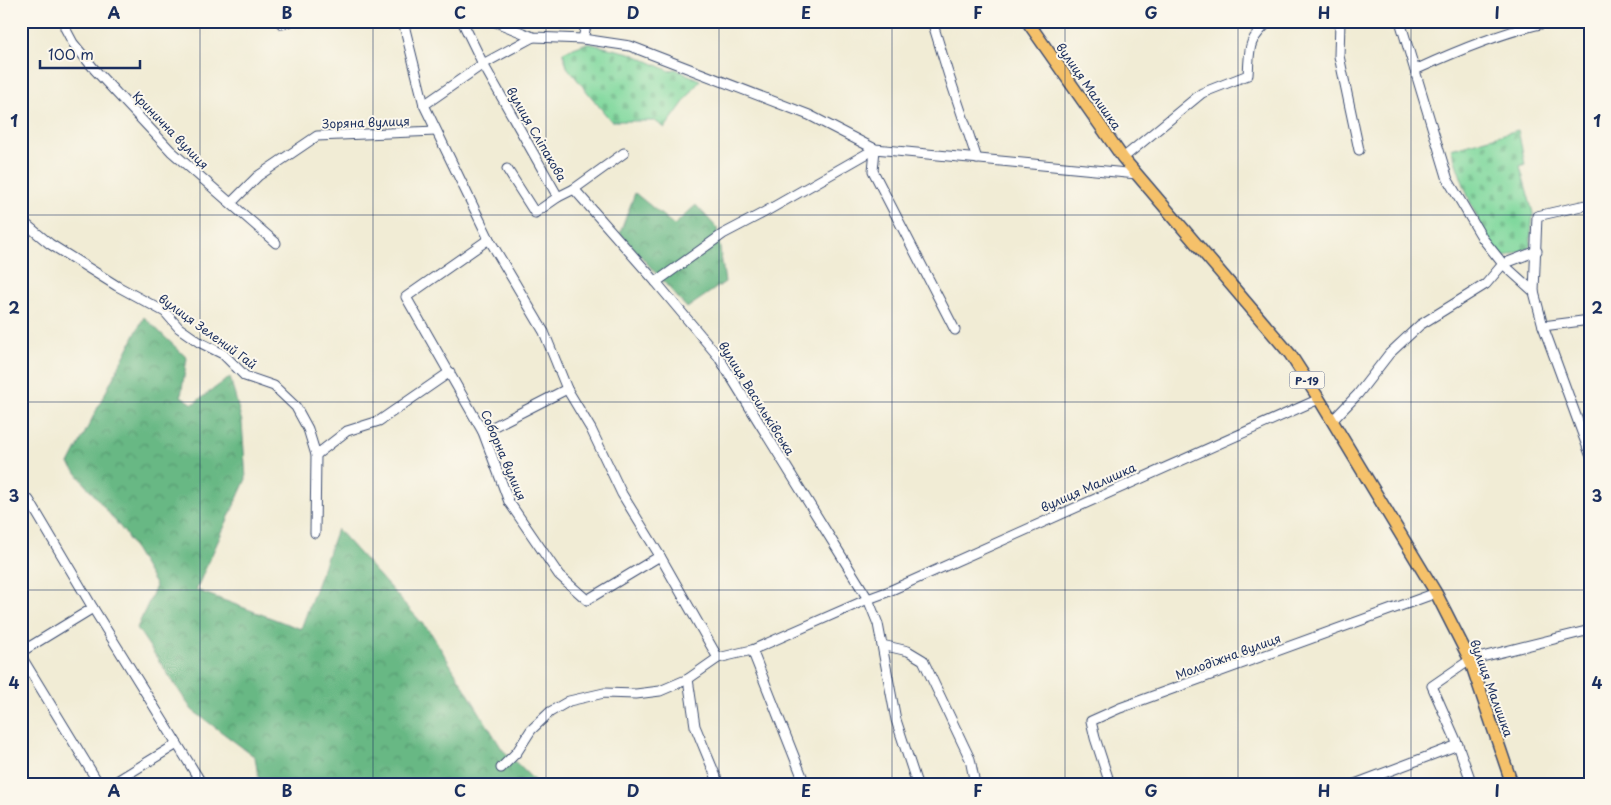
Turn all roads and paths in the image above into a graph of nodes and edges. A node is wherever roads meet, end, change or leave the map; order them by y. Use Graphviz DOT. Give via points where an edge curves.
graph roads {
  1 [pos="66,21"];
  2 [pos="279,21"];
  3 [pos="290,21"];
  4 [pos="404,21"];
  5 [pos="462,21"];
  6 [pos="493,21"];
  7 [pos="587,21"];
  8 [pos="932,21"];
  9 [pos="1027,21"];
  10 [pos="1269,21"];
  11 [pos="1340,21"];
  12 [pos="1400,21"];
  13 [pos="1553,21"];
  14 [pos="1535,23"];
  15 [pos="534,37"];
  16 [pos="583,39"];
  17 [pos="483,64"];
  18 [pos="1415,70"];
  19 [pos="424,105"];
  20 [pos="436,131"];
  21 [pos="875,149"];
  22 [pos="1359,150"];
  23 [pos="624,153"];
  24 [pos="1123,158"];
  25 [pos="977,160"];
  26 [pos="507,169"];
  27 [pos="1136,174"];
  28 [pos="574,189"];
  29 [pos="558,197"];
  30 [pos="230,203"];
  31 [pos="1590,204"];
  32 [pos="21,220"];
  33 [pos="489,239"];
  34 [pos="276,243"];
  35 [pos="1536,251"];
  36 [pos="1503,264"];
  37 [pos="656,282"];
  38 [pos="1534,292"];
  39 [pos="1590,320"];
  40 [pos="1543,326"];
  41 [pos="955,330"];
  42 [pos="450,372"];
  43 [pos="567,389"];
  44 [pos="1319,399"];
  45 [pos="1332,421"];
  46 [pos="483,432"];
  47 [pos="1590,454"];
  48 [pos="316,455"];
  49 [pos="21,499"];
  50 [pos="315,533"];
  51 [pos="660,556"];
  52 [pos="1436,594"];
  53 [pos="868,599"];
  54 [pos="92,608"];
  55 [pos="1590,630"];
  56 [pos="882,645"];
  57 [pos="752,650"];
  58 [pos="21,654"];
  59 [pos="718,658"];
  60 [pos="1470,660"];
  61 [pos="688,679"];
  62 [pos="177,744"];
  63 [pos="1458,746"];
  64 [pos="500,768"];
  65 [pos="99,784"];
  66 [pos="112,784"];
  67 [pos="202,784"];
  68 [pos="719,784"];
  69 [pos="805,784"];
  70 [pos="917,784"];
  71 [pos="975,784"];
  72 [pos="1110,784"];
  73 [pos="1355,784"];
  74 [pos="1472,784"];
  75 [pos="1512,784"];
  1 -- 30 [label="street, Кринична вулиця" via="65,28 73,43 95,70 171,151"];
  2 -- 3 [label="street" via="282,24"];
  4 -- 19 [label="street, Зоряна вулиця"];
  5 -- 17 [label="street"];
  6 -- 15 [label="street"];
  7 -- 16 [label="street"];
  8 -- 25 [label="street"];
  9 -- 24 [label="main road, вулиця Малишка / Р-19"];
  10 -- 24 [label="street" via="1249,46 1248,75 1202,93"];
  11 -- 22 [label="street" via="1339,56"];
  12 -- 18 [label="street"];
  13 -- 14 [label="street"];
  14 -- 18 [label="street" via="1454,52"];
  15 -- 16 [label="street"];
  15 -- 17 [label="street"];
  16 -- 21 [label="street" via="630,46 809,115"];
  17 -- 19 [label="street"];
  17 -- 29 [label="street, вулиця Сліпакова"];
  18 -- 36 [label="street" via="1448,180 1483,239"];
  19 -- 20 [label="street"];
  20 -- 30 [label="street, Зоряна вулиця" via="317,136 258,176"];
  20 -- 33 [label="street"];
  21 -- 25 [label="street"];
  21 -- 37 [label="street" via="723,234"];
  21 -- 41 [label="street" via="873,171"];
  23 -- 28 [label="street, вулиця Сліпакова"];
  24 -- 27 [label="main road, вулиця Малишка / Р-19"];
  25 -- 27 [label="street"];
  26 -- 29 [label="street" via="536,213"];
  27 -- 44 [label="main road, вулиця Малишка / Р-19" via="1290,354"];
  28 -- 29 [label="street, вулиця Сліпакова"];
  28 -- 37 [label="street, вулиця Васильківська"];
  30 -- 34 [label="street, Кринична вулиця"];
  31 -- 35 [label="street" via="1537,216"];
  32 -- 48 [label="street, вулиця Зелений Гай" via="50,244 165,312 198,342 223,354 245,376 274,386 296,407 308,429"];
  33 -- 42 [label="street, Соборна вулиця" via="406,296"];
  33 -- 43 [label="street" via="544,332"];
  35 -- 36 [label="street"];
  35 -- 38 [label="street"];
  36 -- 38 [label="street"];
  36 -- 45 [label="street" via="1486,284 1420,325 1389,354"];
  37 -- 53 [label="street, вулиця Васильківська" via="718,356"];
  38 -- 40 [label="street"];
  39 -- 40 [label="street"];
  40 -- 47 [label="street"];
  42 -- 46 [label="street, Соборна вулиця"];
  42 -- 48 [label="street" via="379,421 347,431"];
  43 -- 46 [label="street"];
  43 -- 51 [label="street" via="622,494"];
  44 -- 45 [label="main road, вулиця Малишка / Р-19"];
  44 -- 53 [label="street, вулиця Малишка"];
  45 -- 52 [label="main road, вулиця Малишка / Р-19"];
  46 -- 51 [label="street, Соборна вулиця" via="509,502 559,575 587,600"];
  48 -- 50 [label="street, вулиця Зелений Гай"];
  49 -- 54 [label="street" via="29,500"];
  51 -- 59 [label="street"];
  52 -- 60 [label="main road, вулиця Малишка / Р-19"];
  52 -- 72 [label="street, Молодіжна вулиця" via="1091,721"];
  53 -- 56 [label="street, вулиця Васильківська"];
  53 -- 57 [label="street"];
  54 -- 58 [label="street"];
  54 -- 62 [label="street"];
  55 -- 60 [label="street"];
  56 -- 70 [label="street, вулиця Васильківська" via="896,720"];
  56 -- 71 [label="street" via="908,651 923,660 970,760"];
  57 -- 59 [label="street"];
  57 -- 69 [label="street"];
  58 -- 65 [label="street"];
  59 -- 61 [label="street"];
  60 -- 63 [label="street" via="1432,686"];
  60 -- 75 [label="main road, вулиця Малишка / Р-19"];
  61 -- 64 [label="street" via="660,691 604,693 569,701 550,712"];
  61 -- 68 [label="street" via="695,726"];
  62 -- 66 [label="street"];
  62 -- 67 [label="street"];
  63 -- 73 [label="street"];
  63 -- 74 [label="street"];
}
